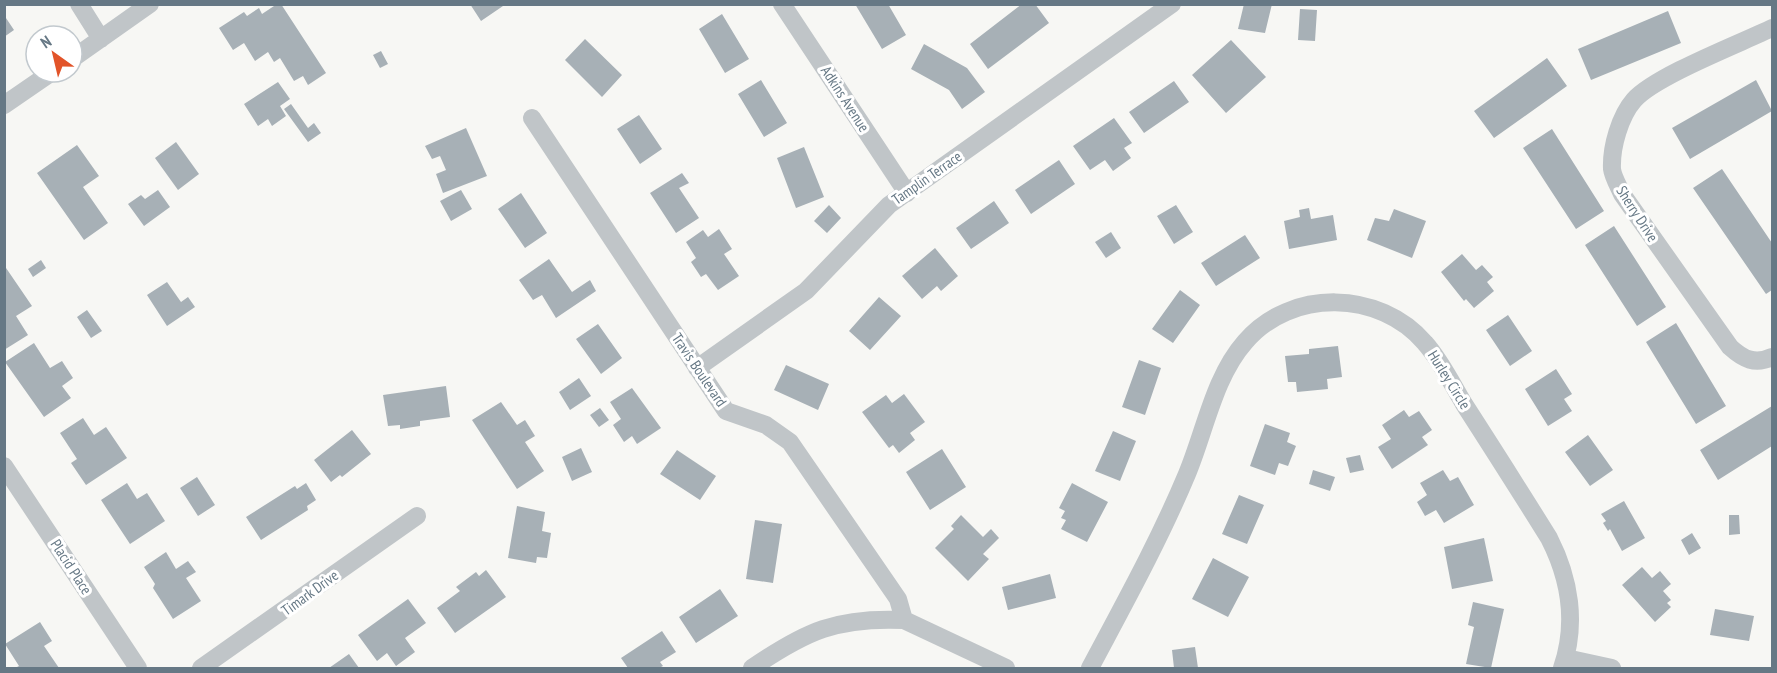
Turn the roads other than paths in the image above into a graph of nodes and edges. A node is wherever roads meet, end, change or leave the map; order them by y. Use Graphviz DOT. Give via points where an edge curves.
graph roads {
  1 [pos="79,4"];
  2 [pos="150,4"];
  3 [pos="782,4"];
  4 [pos="1172,4"];
  5 [pos="1773,28"];
  6 [pos="101,39"];
  7 [pos="84,51"];
  8 [pos="35,84"];
  9 [pos="4,105"];
  10 [pos="532,118"];
  11 [pos="907,193"];
  12 [pos="1773,357"];
  13 [pos="697,368"];
  14 [pos="4,466"];
  15 [pos="417,516"];
  16 [pos="904,620"];
  17 [pos="1564,663"];
  18 [pos="138,669"];
  19 [pos="201,669"];
  20 [pos="752,669"];
  21 [pos="1006,669"];
  22 [pos="1090,669"];
  23 [pos="1612,669"];
  1 -- 6 [label="street"];
  2 -- 6 [label="street"];
  3 -- 11 [label="street, Adkins Avenue"];
  4 -- 11 [label="street, Tamplin Terrace"];
  5 -- 12 [label="street, Sherry Drive" via="1653,85 1635,99 1622,119 1612,170 1622,194 1730,347 1744,359 1764,361"];
  6 -- 7 [label="street"];
  8 -- 9 [label="street"];
  10 -- 13 [label="street, Travis Boulevard"];
  11 -- 13 [label="street, Tamplin Terrace" via="889,204 806,291"];
  13 -- 16 [label="street, Travis Boulevard" via="726,411 766,425 790,442 898,599"];
  14 -- 18 [label="street, Placid Place"];
  15 -- 19 [label="street, Timark Drive"];
  16 -- 20 [label="street" via="855,620 831,625 804,636"];
  16 -- 21 [label="street"];
  17 -- 22 [label="street, Hurley Circle" via="1570,609 1563,566 1425,343 1372,306 1319,302 1267,321 1254,331 1229,364 1169,516"];
  17 -- 23 [label="street"];
}
